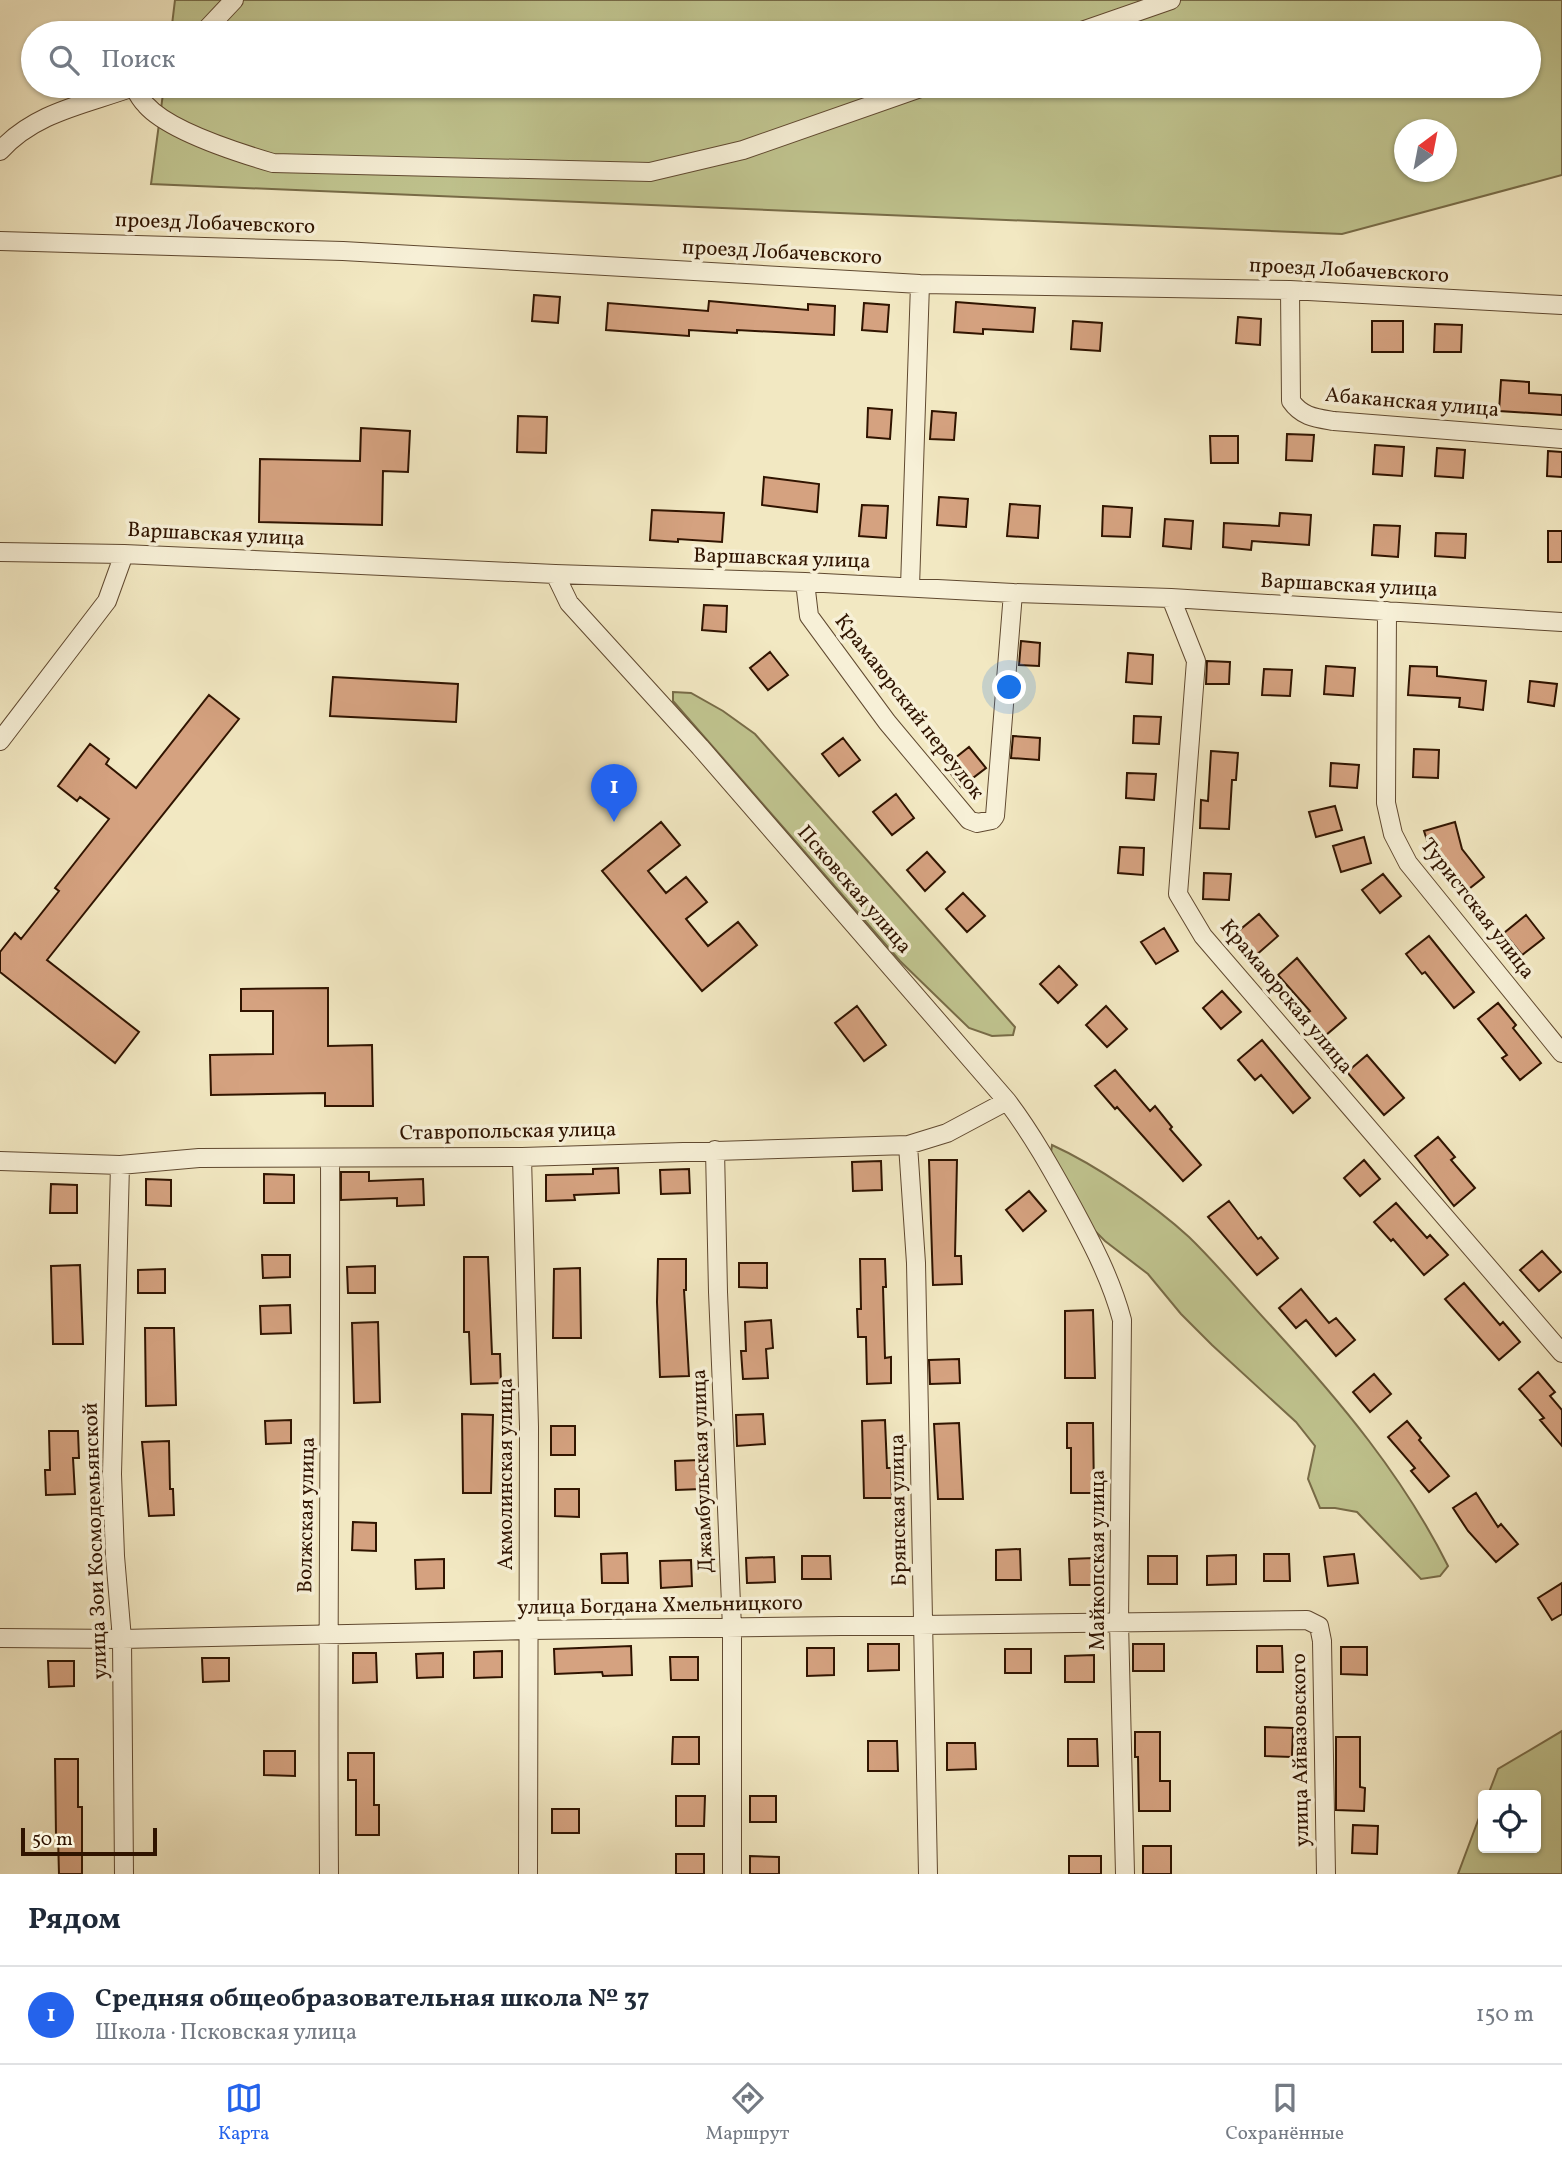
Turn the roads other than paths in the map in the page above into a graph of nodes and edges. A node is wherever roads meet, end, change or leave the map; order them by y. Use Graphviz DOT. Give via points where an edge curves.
graph roads {
  1 [pos="234,0"];
  2 [pos="1171,0"];
  3 [pos="214,21"];
  4 [pos="1111,21"];
  5 [pos="97,98"];
  6 [pos="142,98"];
  7 [pos="892,98"];
  8 [pos="0,152"];
  9 [pos="0,241"];
  10 [pos="920,284"];
  11 [pos="1290,290"];
  12 [pos="1562,305"];
  13 [pos="1562,439"];
  14 [pos="0,552"];
  15 [pos="124,554"];
  16 [pos="555,575"];
  17 [pos="805,582"];
  18 [pos="910,587"];
  19 [pos="1013,593"];
  20 [pos="1171,598"];
  21 [pos="1387,611"];
  22 [pos="1562,622"];
  23 [pos="0,741"];
  24 [pos="1562,1053"];
  25 [pos="1007,1101"];
  26 [pos="908,1145"];
  27 [pos="715,1150"];
  28 [pos="522,1157"];
  29 [pos="330,1158"];
  30 [pos="0,1161"];
  31 [pos="120,1165"];
  32 [pos="1096,1251"];
  33 [pos="1562,1353"];
  34 [pos="1119,1622"];
  35 [pos="924,1625"];
  36 [pos="1319,1626"];
  37 [pos="732,1628"];
  38 [pos="529,1630"];
  39 [pos="327,1636"];
  40 [pos="0,1638"];
  41 [pos="122,1639"];
  42 [pos="124,1874"];
  43 [pos="329,1874"];
  44 [pos="528,1874"];
  45 [pos="733,1874"];
  46 [pos="928,1874"];
  47 [pos="1125,1874"];
  48 [pos="1326,1874"];
  1 -- 3 [label="street"];
  2 -- 4 [label="street"];
  5 -- 8 [label="street" via="38,120"];
  6 -- 7 [label="street" via="179,128 273,163 650,172 743,150"];
  9 -- 10 [label="street, проезд Лобачевского" via="343,251"];
  10 -- 11 [label="street, проезд Лобачевского"];
  10 -- 18 [label="street"];
  11 -- 12 [label="street, проезд Лобачевского"];
  11 -- 13 [label="street, Абаканская улица" via="1292,401 1307,416"];
  14 -- 15 [label="street, Варшавская улица"];
  15 -- 16 [label="street, Варшавская улица"];
  15 -- 23 [label="street" via="107,601"];
  16 -- 17 [label="street, Варшавская улица"];
  16 -- 25 [label="street, Псковская улица" via="569,603"];
  17 -- 18 [label="street, Варшавская улица"];
  17 -- 19 [label="street, Крамаюрский переулок" via="809,616 887,722 969,820 977,823 995,816"];
  18 -- 19 [label="street, Варшавская улица"];
  19 -- 20 [label="street, Варшавская улица"];
  20 -- 21 [label="street, Варшавская улица"];
  20 -- 33 [label="street, Крамаюрская улица" via="1196,661 1178,894 1189,916"];
  21 -- 22 [label="street, Варшавская улица"];
  21 -- 24 [label="street, Туристская улица" via="1386,803 1393,834 1408,863"];
  25 -- 26 [label="street, Ставропольская улица" via="947,1133"];
  25 -- 32 [label="street, Псковская улица" via="1033,1136"];
  26 -- 27 [label="street, Ставропольская улица"];
  26 -- 35 [label="street, Брянская улица" via="916,1263"];
  27 -- 28 [label="street, Ставропольская улица"];
  27 -- 37 [label="street, Джамбульская улица"];
  28 -- 29 [label="street, Ставропольская улица"];
  28 -- 38 [label="street, Акмолинская улица"];
  29 -- 31 [label="street, Ставропольская улица" via="199,1157"];
  29 -- 39 [label="street, Волжская улица"];
  30 -- 31 [label="street, Ставропольская улица"];
  31 -- 41 [label="street, улица Зои Космодемьянской" via="112,1474"];
  32 -- 34 [label="street, Майкопская улица" via="1122,1320"];
  34 -- 35 [label="street, улица Богдана Хмельницкого"];
  34 -- 36 [label="street, улица Богдана Хмельницкого" via="1307,1620"];
  34 -- 47 [label="street, Майкопская улица"];
  35 -- 37 [label="street, улица Богдана Хмельницкого"];
  35 -- 46 [label="street, Брянская улица"];
  36 -- 48 [label="street, улица Айвазовского"];
  37 -- 38 [label="street, улица Богдана Хмельницкого"];
  37 -- 45 [label="street, Джамбульская улица"];
  38 -- 39 [label="street, улица Богдана Хмельницкого"];
  38 -- 44 [label="street, Акмолинская улица"];
  39 -- 41 [label="street, улица Богдана Хмельницкого"];
  39 -- 43 [label="street, Волжская улица"];
  40 -- 41 [label="street, улица Богдана Хмельницкого"];
  41 -- 42 [label="street, улица Зои Космодемьянской"];
}
